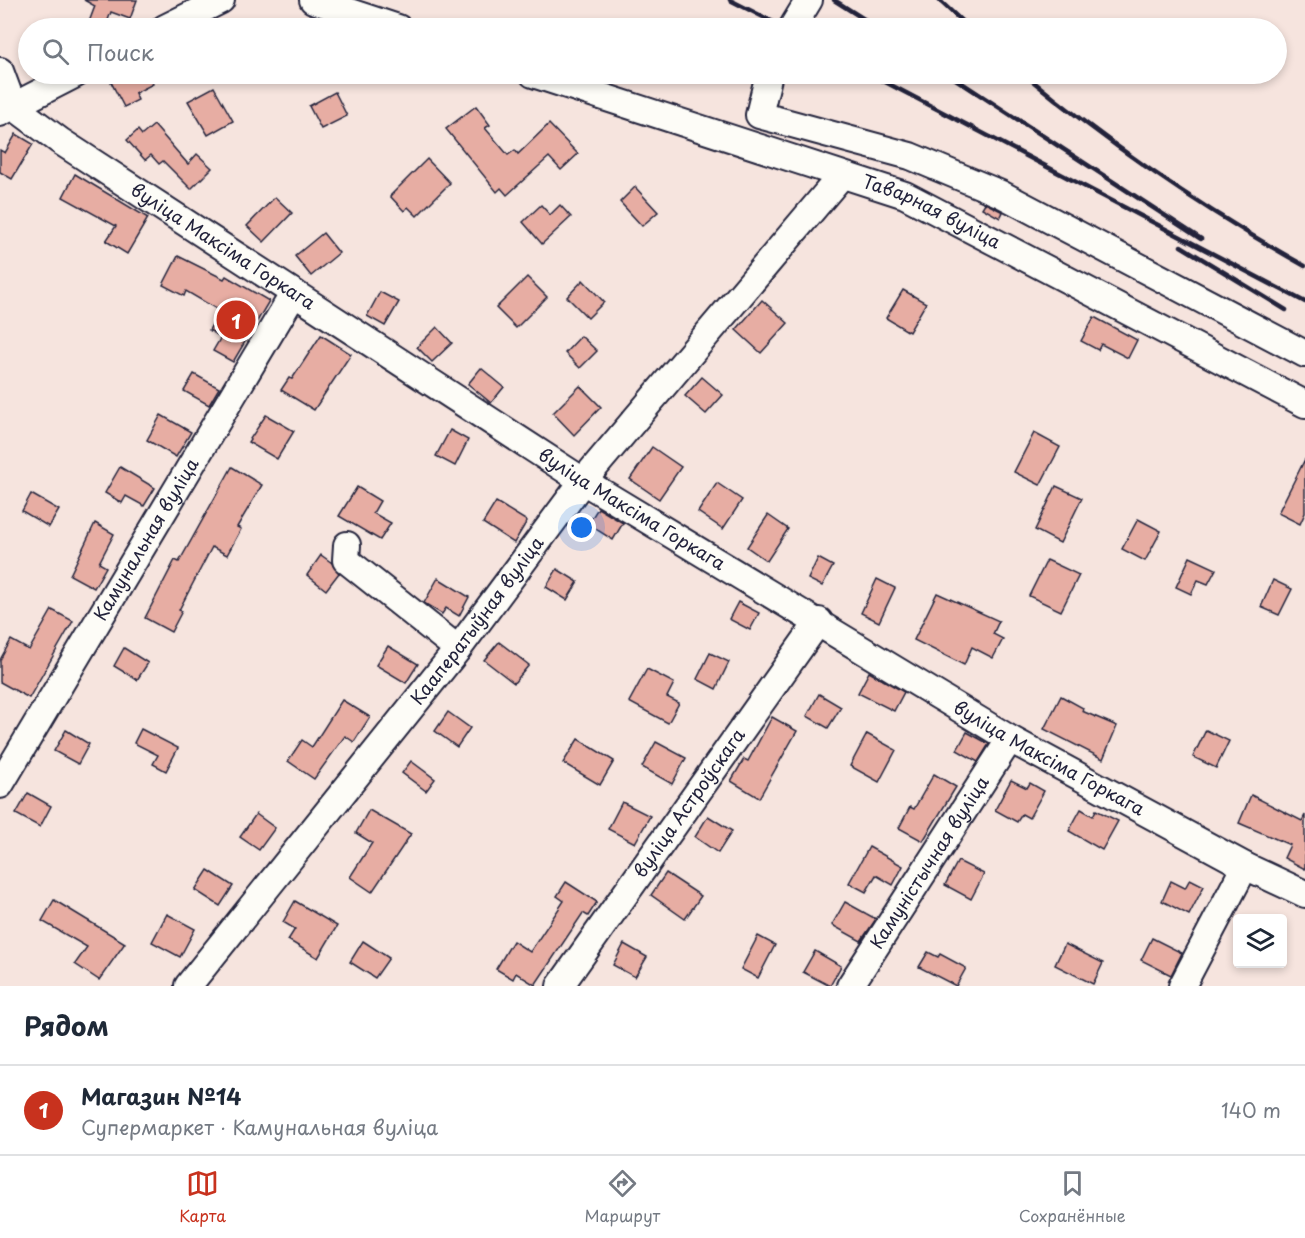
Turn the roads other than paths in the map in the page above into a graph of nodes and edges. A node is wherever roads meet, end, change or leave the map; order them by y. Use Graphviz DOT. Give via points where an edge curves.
graph roads {
  1 [pos="222,0"];
  2 [pos="313,0"];
  3 [pos="808,0"];
  4 [pos="185,18"];
  5 [pos="368,18"];
  6 [pos="798,18"];
  7 [pos="0,71"];
  8 [pos="56,84"];
  9 [pos="563,84"];
  10 [pos="767,84"];
  11 [pos="7,109"];
  12 [pos="841,176"];
  13 [pos="294,293"];
  14 [pos="1305,354"];
  15 [pos="1305,404"];
  16 [pos="583,481"];
  17 [pos="347,545"];
  18 [pos="819,621"];
  19 [pos="458,649"];
  20 [pos="1010,739"];
  21 [pos="0,785"];
  22 [pos="1245,866"];
  23 [pos="1305,894"];
  24 [pos="188,986"];
  25 [pos="560,986"];
  26 [pos="850,986"];
  27 [pos="1182,986"];
  1 -- 4 [label="street"];
  2 -- 5 [label="street"];
  3 -- 6 [label="street"];
  7 -- 11 [label="street"];
  8 -- 11 [label="street"];
  9 -- 12 [label="street, Таварная вуліца"];
  10 -- 14 [label="street" via="759,115 910,156 1001,194"];
  11 -- 13 [label="street, вуліца Максіма Горкага"];
  12 -- 15 [label="street, Таварная вуліца" via="905,195"];
  12 -- 16 [label="street, Кааператыўная вуліца"];
  13 -- 16 [label="street, вуліца Максіма Горкага"];
  13 -- 21 [label="street, Камунальная вуліца"];
  16 -- 18 [label="street, вуліца Максіма Горкага"];
  16 -- 19 [label="street, Кааператыўная вуліца"];
  17 -- 19 [label="street" via="346,560"];
  18 -- 20 [label="street, вуліца Максіма Горкага"];
  18 -- 25 [label="street, вуліца Астроўскага"];
  19 -- 24 [label="street, Кааператыўная вуліца"];
  20 -- 22 [label="street, вуліца Максіма Горкага"];
  20 -- 26 [label="street, Камуністычная вуліца"];
  22 -- 23 [label="street, вуліца Максіма Горкага"];
  22 -- 27 [label="street"];
}
